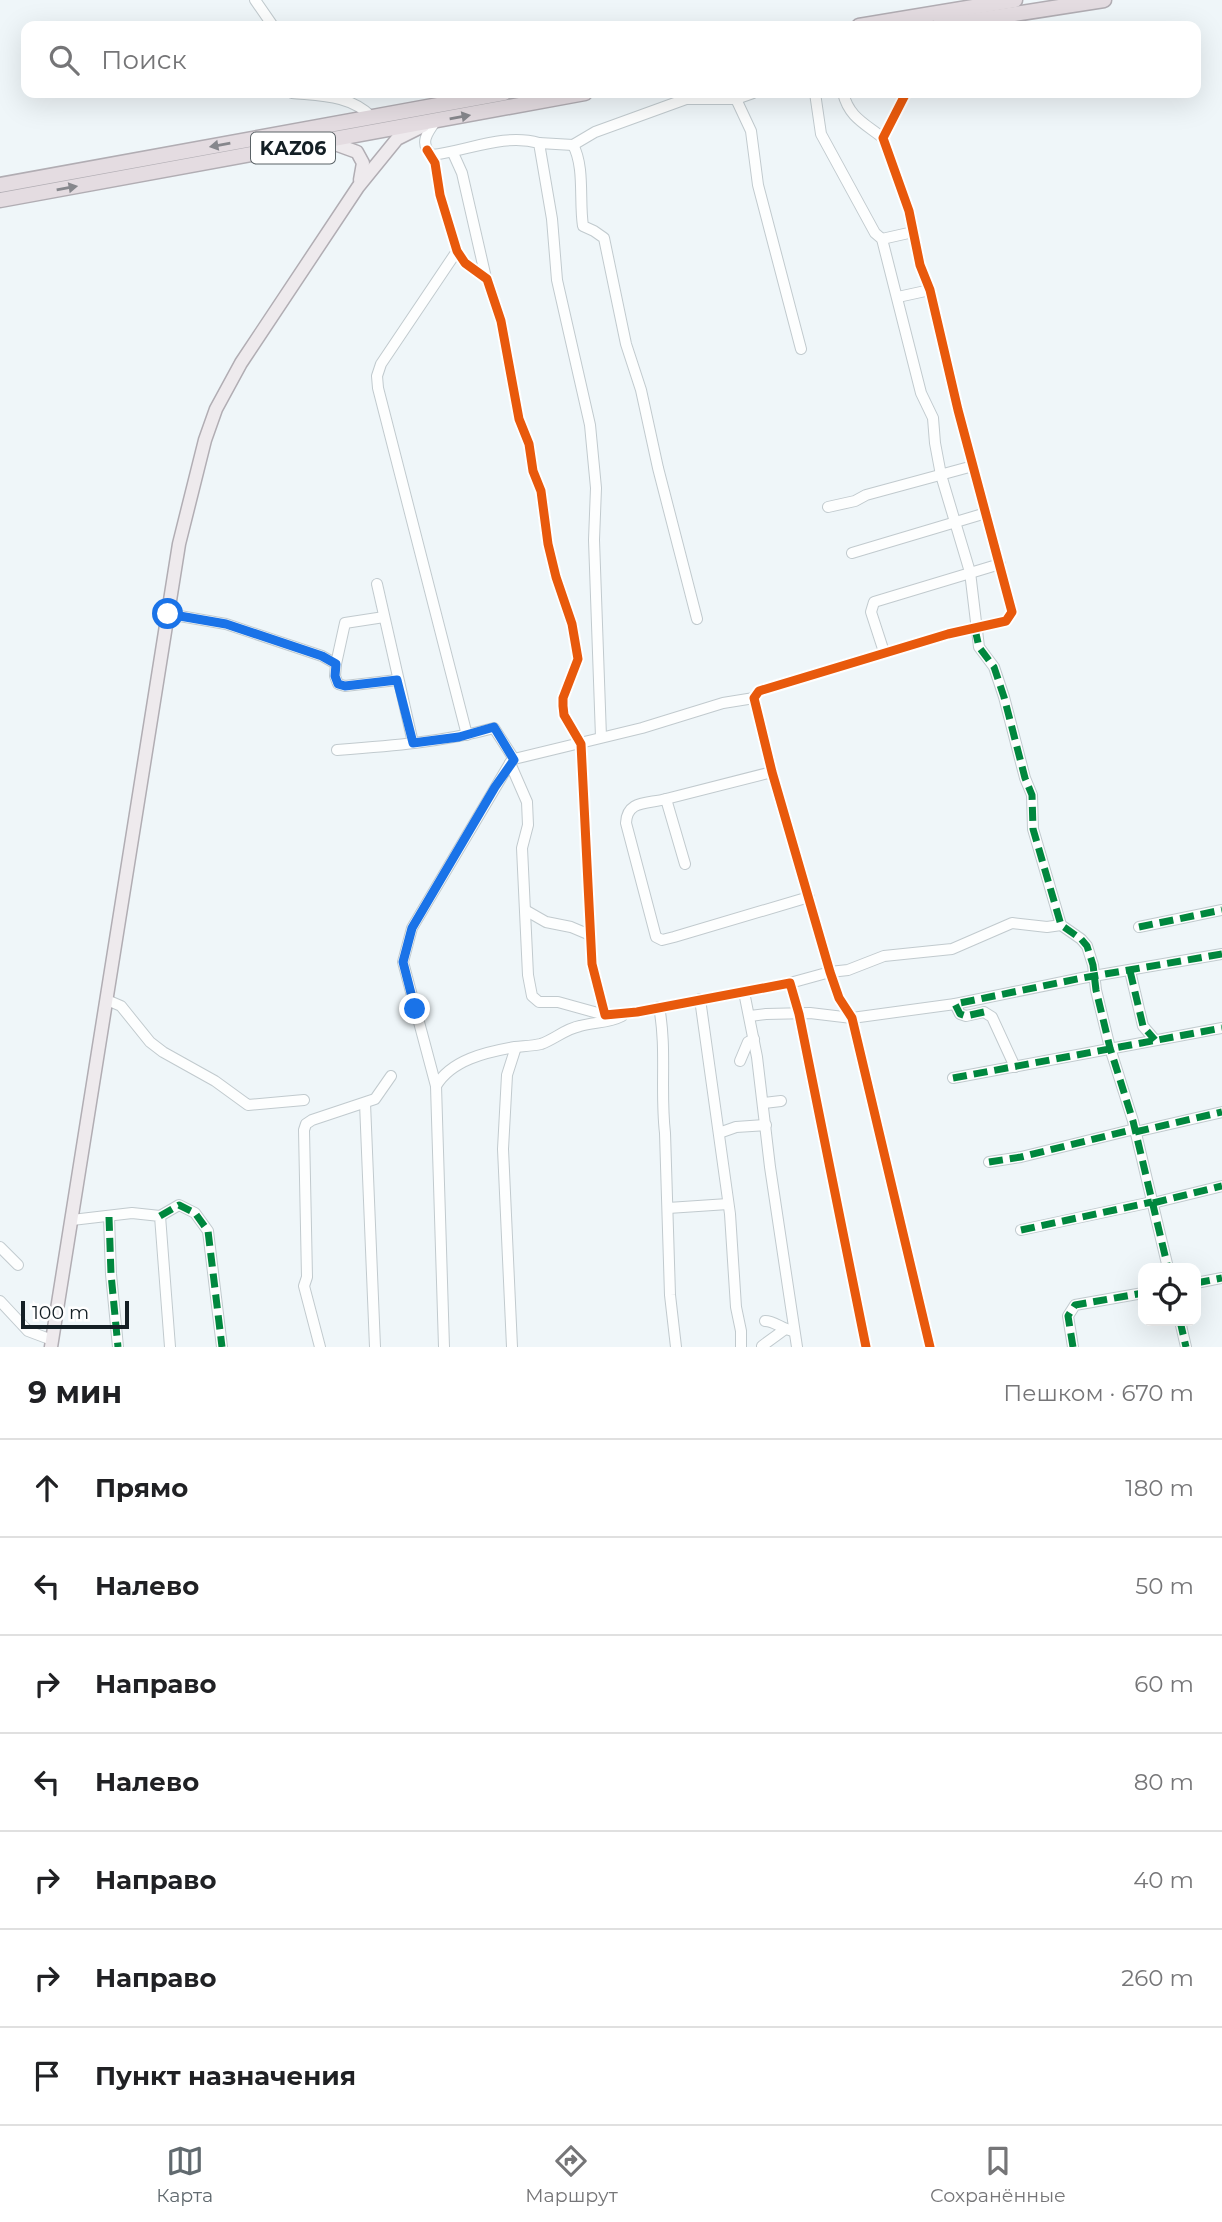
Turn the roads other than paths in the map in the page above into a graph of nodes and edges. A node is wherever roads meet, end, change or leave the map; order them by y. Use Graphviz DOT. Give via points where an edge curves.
graph roads {
  1 [pos="255,0"];
  2 [pos="1015,0"];
  3 [pos="1104,0"];
  4 [pos="270,21"];
  5 [pos="889,21"];
  6 [pos="970,21"];
  7 [pos="340,98"];
  8 [pos="476,98"];
  9 [pos="559,98"];
  10 [pos="739,98"];
  11 [pos="816,98"];
  12 [pos="844,98"];
  13 [pos="903,98"];
  14 [pos="736,99"];
  15 [pos="372,117"];
  16 [pos="435,122"];
  17 [pos="883,138"];
  18 [pos="539,143"];
  19 [pos="573,145"];
  20 [pos="302,146"];
  21 [pos="427,150"];
  22 [pos="453,153"];
  23 [pos="0,185"];
  24 [pos="358,187"];
  25 [pos="0,200"];
  26 [pos="914,232"];
  27 [pos="882,239"];
  28 [pos="457,251"];
  29 [pos="486,279"];
  30 [pos="930,290"];
  31 [pos="898,297"];
  32 [pos="800,349"];
  33 [pos="974,466"];
  34 [pos="942,475"];
  35 [pos="828,507"];
  36 [pos="986,513"];
  37 [pos="955,522"];
  38 [pos="852,553"];
  39 [pos="1000,564"];
  40 [pos="970,572"];
  41 [pos="377,584"];
  42 [pos="168,614"];
  43 [pos="384,617"];
  44 [pos="697,620"];
  45 [pos="975,629"];
  46 [pos="884,652"];
  47 [pos="336,664"];
  48 [pos="397,680"];
  49 [pos="754,698"];
  50 [pos="467,735"];
  51 [pos="601,737"];
  52 [pos="413,743"];
  53 [pos="581,744"];
  54 [pos="337,750"];
  55 [pos="512,761"];
  56 [pos="772,772"];
  57 [pos="666,799"];
  58 [pos="685,864"];
  59 [pos="809,897"];
  60 [pos="525,910"];
  61 [pos="1222,910"];
  62 [pos="1061,925"];
  63 [pos="1139,927"];
  64 [pos="590,935"];
  65 [pos="1222,954"];
  66 [pos="1130,971"];
  67 [pos="830,972"];
  68 [pos="1095,977"];
  69 [pos="790,983"];
  70 [pos="744,992"];
  71 [pos="993,996"];
  72 [pos="700,999"];
  73 [pos="107,1000"];
  74 [pos="955,1004"];
  75 [pos="659,1007"];
  76 [pos="628,1012"];
  77 [pos="799,1014"];
  78 [pos="604,1015"];
  79 [pos="750,1016"];
  80 [pos="992,1017"];
  81 [pos="852,1018"];
  82 [pos="1222,1028"];
  83 [pos="754,1039"];
  84 [pos="1155,1040"];
  85 [pos="516,1047"];
  86 [pos="1110,1048"];
  87 [pos="740,1061"];
  88 [pos="1015,1067"];
  89 [pos="391,1076"];
  90 [pos="953,1078"];
  91 [pos="436,1087"];
  92 [pos="304,1100"];
  93 [pos="781,1101"];
  94 [pos="365,1103"];
  95 [pos="764,1103"];
  96 [pos="1222,1112"];
  97 [pos="766,1125"];
  98 [pos="1135,1131"];
  99 [pos="719,1133"];
  100 [pos="989,1162"];
  101 [pos="1222,1185"];
  102 [pos="1153,1202"];
  103 [pos="729,1204"];
  104 [pos="668,1208"];
  105 [pos="160,1216"];
  106 [pos="109,1217"];
  107 [pos="72,1220"];
  108 [pos="1021,1230"];
  109 [pos="0,1247"];
  110 [pos="1167,1263"];
  111 [pos="18,1265"];
  112 [pos="1222,1278"];
  113 [pos="1201,1282"];
  114 [pos="1138,1294"];
  115 [pos="0,1301"];
  116 [pos="765,1321"];
  117 [pos="1181,1326"];
  118 [pos="789,1331"];
  119 [pos="51,1343"];
  120 [pos="762,1346"];
  121 [pos="118,1347"];
  122 [pos="170,1347"];
  123 [pos="222,1347"];
  124 [pos="320,1347"];
  125 [pos="375,1347"];
  126 [pos="444,1347"];
  127 [pos="512,1347"];
  128 [pos="676,1347"];
  129 [pos="741,1347"];
  130 [pos="797,1347"];
  131 [pos="866,1347"];
  132 [pos="930,1347"];
  133 [pos="1073,1347"];
  134 [pos="1186,1347"];
  1 -- 4 [label="street"];
  2 -- 5 [label="highway"];
  3 -- 6 [label="highway"];
  7 -- 15 [label="street"];
  8 -- 15 [label="highway, KАZ06"];
  16 -- 9 [label="highway, KАZ06, one-way"];
  10 -- 14 [label="street"];
  11 -- 27 [label="street" via="821,134"];
  12 -- 17 [label="street" via="846,108"];
  13 -- 17 [label="street"];
  14 -- 19 [label="street" via="686,99 595,132"];
  14 -- 32 [label="street" via="751,131 758,185"];
  15 -- 23 [label="highway, KАZ06, one-way"];
  16 -- 20 [label="highway, KАZ06"];
  16 -- 21 [label="street" via="425,138"];
  16 -- 24 [label="main road" via="397,139"];
  17 -- 26 [label="street"];
  18 -- 19 [label="street"];
  18 -- 22 [label="street" via="504,141"];
  18 -- 51 [label="street" via="557,280 590,425 596,488 593,540"];
  19 -- 44 [label="street" via="580,160 583,226 604,238 626,344"];
  20 -- 24 [label="main road" via="335,144 357,152 363,163"];
  25 -- 20 [label="highway, KАZ06, one-way"];
  21 -- 22 [label="street" via="432,155"];
  21 -- 28 [label="street" via="435,163"];
  22 -- 29 [label="street" via="462,173"];
  24 -- 42 [label="main road" via="271,315 216,409 190,490"];
  26 -- 27 [label="street"];
  26 -- 30 [label="street"];
  27 -- 31 [label="street"];
  28 -- 29 [label="street"];
  28 -- 50 [label="street" via="377,376"];
  29 -- 53 [label="street" via="501,321 519,419 541,491 548,544 572,624 578,659 563,706"];
  30 -- 31 [label="street"];
  30 -- 33 [label="street"];
  31 -- 34 [label="street" via="921,393 933,418"];
  33 -- 34 [label="street"];
  33 -- 36 [label="street"];
  34 -- 35 [label="street"];
  34 -- 37 [label="street"];
  36 -- 37 [label="street"];
  36 -- 39 [label="street"];
  37 -- 38 [label="street"];
  37 -- 40 [label="street"];
  39 -- 40 [label="street"];
  39 -- 45 [label="street" via="1012,612 1006,621"];
  40 -- 45 [label="street"];
  40 -- 46 [label="street" via="874,602 871,612"];
  41 -- 43 [label="street"];
  42 -- 47 [label="street" via="226,624"];
  42 -- 73 [label="main road"];
  43 -- 47 [label="street" via="345,623"];
  43 -- 48 [label="street"];
  45 -- 46 [label="street"];
  45 -- 62 [label="street" via="1004,697 1032,795 1033,829"];
  46 -- 49 [label="street" via="759,691"];
  47 -- 48 [label="street" via="338,684 345,686"];
  48 -- 52 [label="street"];
  49 -- 51 [label="street"];
  49 -- 56 [label="street"];
  50 -- 52 [label="street"];
  50 -- 55 [label="street" via="494,727"];
  51 -- 53 [label="street"];
  52 -- 54 [label="street"];
  53 -- 55 [label="street"];
  53 -- 64 [label="street"];
  55 -- 60 [label="street" via="527,802 522,848"];
  55 -- 91 [label="street" via="412,928 403,962"];
  56 -- 57 [label="street"];
  56 -- 59 [label="street"];
  57 -- 58 [label="street"];
  57 -- 59 [label="street" via="631,807 626,823 656,937 674,937"];
  59 -- 67 [label="street"];
  60 -- 64 [label="street" via="546,922"];
  60 -- 78 [label="street" via="532,996 539,1002 569,1004"];
  61 -- 63 [label="street"];
  62 -- 67 [label="street" via="1012,923 952,949 884,956"];
  62 -- 68 [label="street" via="1087,946"];
  64 -- 78 [label="street"];
  65 -- 66 [label="street"];
  66 -- 68 [label="street"];
  66 -- 84 [label="street" via="1143,1026"];
  67 -- 69 [label="street"];
  67 -- 81 [label="street"];
  68 -- 71 [label="street"];
  68 -- 86 [label="street"];
  69 -- 70 [label="street"];
  69 -- 77 [label="street"];
  70 -- 72 [label="street"];
  70 -- 79 [label="street"];
  71 -- 74 [label="street"];
  71 -- 80 [label="street"];
  72 -- 75 [label="street"];
  72 -- 99 [label="street"];
  73 -- 92 [label="street" via="121,1006 163,1052 248,1105"];
  73 -- 107 [label="main road"];
  74 -- 80 [label="street" via="966,1017 984,1012"];
  74 -- 81 [label="street"];
  75 -- 76 [label="street"];
  75 -- 104 [label="street"];
  76 -- 78 [label="street"];
  76 -- 85 [label="street" via="610,1021 571,1028 542,1044"];
  77 -- 79 [label="street"];
  77 -- 81 [label="street"];
  77 -- 131 [label="street"];
  79 -- 83 [label="street"];
  80 -- 88 [label="street"];
  81 -- 132 [label="street"];
  82 -- 84 [label="street"];
  83 -- 87 [label="street"];
  83 -- 95 [label="street"];
  84 -- 86 [label="street"];
  85 -- 91 [label="street" via="458,1063"];
  85 -- 127 [label="street" via="507,1075 503,1149"];
  86 -- 88 [label="street"];
  86 -- 98 [label="street"];
  88 -- 90 [label="street"];
  89 -- 94 [label="street" via="381,1093"];
  91 -- 126 [label="street"];
  93 -- 95 [label="street"];
  94 -- 124 [label="street" via="312,1120 304,1130 304,1286"];
  94 -- 125 [label="street"];
  95 -- 97 [label="street"];
  96 -- 98 [label="street"];
  97 -- 99 [label="street"];
  97 -- 118 [label="street" via="783,1241"];
  98 -- 100 [label="street"];
  98 -- 102 [label="street"];
  99 -- 103 [label="street"];
  101 -- 102 [label="street"];
  102 -- 108 [label="street"];
  102 -- 110 [label="street"];
  103 -- 104 [label="street"];
  103 -- 129 [label="street"];
  104 -- 128 [label="street"];
  105 -- 106 [label="street" via="132,1213"];
  105 -- 122 [label="street"];
  105 -- 123 [label="street" via="179,1205 195,1213 208,1231"];
  106 -- 107 [label="street"];
  106 -- 121 [label="street"];
  107 -- 119 [label="main road"];
  109 -- 111 [label="street"];
  112 -- 113 [label="street"];
  114 -- 133 [label="street" via="1075,1305 1069,1316"];
  115 -- 119 [label="street" via="28,1331"];
  116 -- 118 [label="street"];
  117 -- 134 [label="street"];
  118 -- 120 [label="street"];
  118 -- 130 [label="street"];
}
